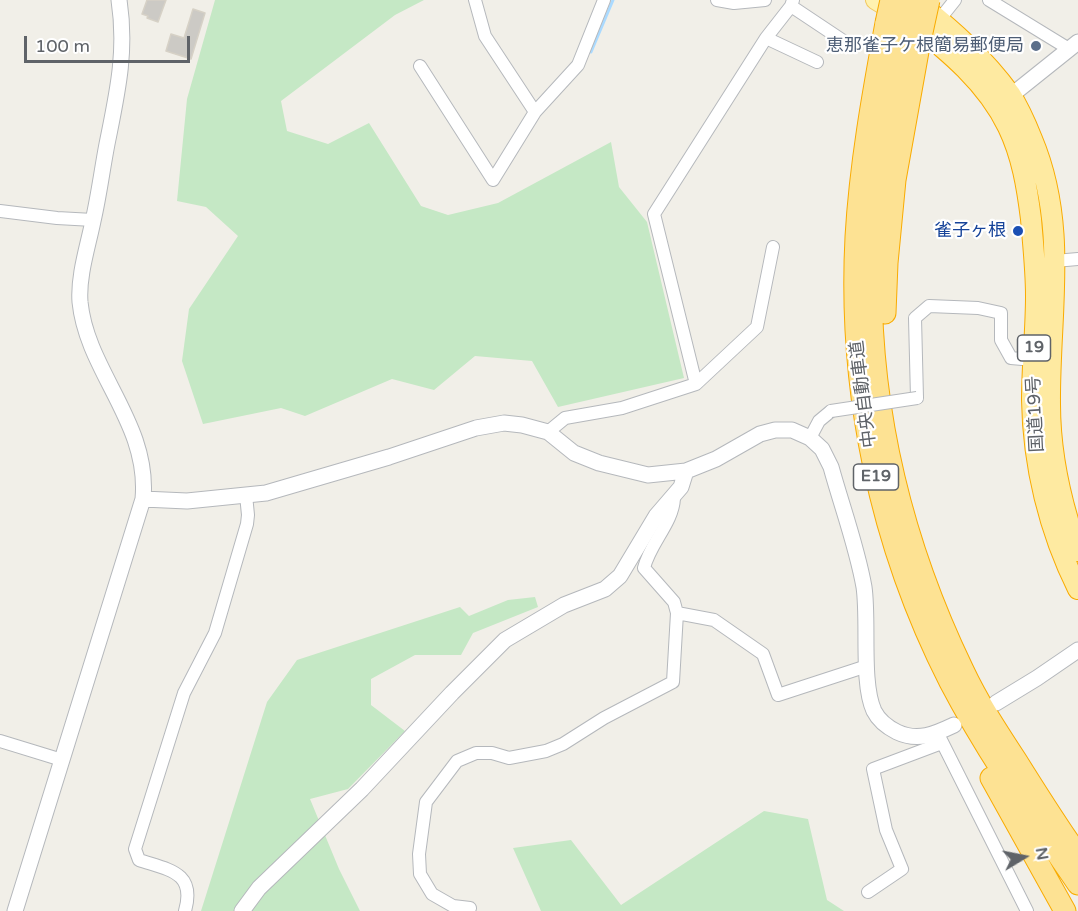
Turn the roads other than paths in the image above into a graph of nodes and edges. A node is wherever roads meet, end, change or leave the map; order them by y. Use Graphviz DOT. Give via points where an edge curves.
graph roads {
  1 [pos="119,0"];
  2 [pos="475,0"];
  3 [pos="604,0"];
  4 [pos="717,0"];
  5 [pos="765,0"];
  6 [pos="875,0"];
  7 [pos="915,0"];
  8 [pos="929,0"];
  9 [pos="955,0"];
  10 [pos="990,0"];
  11 [pos="792,3"];
  12 [pos="899,16"];
  13 [pos="939,20"];
  14 [pos="766,38"];
  15 [pos="848,44"];
  16 [pos="1073,45"];
  17 [pos="817,62"];
  18 [pos="420,66"];
  19 [pos="1004,101"];
  20 [pos="535,112"];
  21 [pos="0,212"];
  22 [pos="93,220"];
  23 [pos="773,247"];
  24 [pos="1078,259"];
  25 [pos="1055,261"];
  26 [pos="1034,360"];
  27 [pos="696,384"];
  28 [pos="548,432"];
  29 [pos="810,438"];
  30 [pos="686,471"];
  31 [pos="879,492"];
  32 [pos="246,495"];
  33 [pos="674,498"];
  34 [pos="143,499"];
  35 [pos="1078,551"];
  36 [pos="1078,589"];
  37 [pos="677,613"];
  38 [pos="1078,650"];
  39 [pos="867,666"];
  40 [pos="996,703"];
  41 [pos="954,725"];
  42 [pos="940,738"];
  43 [pos="0,741"];
  44 [pos="62,760"];
  45 [pos="1078,855"];
  46 [pos="1078,884"];
  47 [pos="868,892"];
  48 [pos="470,908"];
  49 [pos="15,911"];
  50 [pos="185,911"];
  51 [pos="242,911"];
  52 [pos="1027,911"];
  53 [pos="1065,911"];
  1 -- 22 [label="street" via="121,70"];
  2 -- 20 [label="street" via="485,36"];
  3 -- 20 [label="street" via="578,65"];
  4 -- 5 [label="street"];
  6 -- 12 [label="main road"];
  7 -- 13 [label="highway, 国道19号 / 19"];
  8 -- 12 [label="highway, bridge"];
  9 -- 13 [label="street"];
  10 -- 16 [label="street"];
  11 -- 14 [label="street"];
  11 -- 15 [label="street"];
  12 -- 19 [label="highway, 国道19号 / 19" via="959,62 987,93"];
  12 -- 31 [label="highway, 中央自動車道 / E19" via="867,144 856,236 860,382"];
  12 -- 45 [label="highway, 中央自動車道 / E19" via="871,279 877,380 891,470 910,542 963,672"];
  13 -- 19 [label="highway, 国道19号 / 19" via="966,43"];
  14 -- 17 [label="street"];
  14 -- 27 [label="street" via="654,214"];
  16 -- 19 [label="street"];
  18 -- 20 [label="street" via="493,180"];
  19 -- 25 [label="highway, 国道19号 / 19" via="1028,128 1041,158 1050,192"];
  19 -- 26 [label="highway, 国道19号 / 19" via="1029,198 1036,296"];
  21 -- 22 [label="street"];
  22 -- 34 [label="street" via="81,284 83,319 141,455"];
  23 -- 27 [label="street" via="757,327"];
  24 -- 25 [label="street"];
  25 -- 35 [label="highway, 国道19号 / 19" via="1052,444 1058,484"];
  26 -- 29 [label="street, bridge" via="1011,358 1000,340 1001,313 929,306 915,318 917,398 831,411 819,421"];
  26 -- 36 [label="highway, 国道19号 / 19" via="1033,412 1044,496 1055,536"];
  27 -- 28 [label="street" via="622,408 565,418"];
  28 -- 30 [label="street" via="574,453 599,464 648,474"];
  28 -- 32 [label="street" via="504,423 476,428 288,488"];
  29 -- 30 [label="street" via="792,430 768,431"];
  29 -- 39 [label="street" via="822,449 831,467 859,568 867,616"];
  30 -- 33 [label="street"];
  31 -- 46 [label="highway, 中央自動車道 / E19" via="918,613 950,681 1006,778"];
  31 -- 53 [label="highway" via="878,526 889,565 937,679"];
  32 -- 34 [label="street" via="187,501"];
  32 -- 50 [label="street" via="247,524 214,633 184,693 135,849 139,860 178,873 189,897"];
  33 -- 37 [label="street" via="673,509 647,555 644,568 674,602"];
  33 -- 51 [label="street" via="656,516 614,584 564,604 505,640 362,789 259,888"];
  34 -- 44 [label="street"];
  37 -- 39 [label="street" via="714,620 763,654 778,695"];
  37 -- 48 [label="street" via="673,682 546,751 509,758 476,753 457,761 426,802 420,874 432,894 453,906"];
  38 -- 40 [label="street"];
  39 -- 42 [label="street" via="871,704 886,726 912,737"];
  41 -- 42 [label="street"];
  42 -- 47 [label="street" via="873,769 886,830 902,869"];
  42 -- 52 [label="street"];
  43 -- 44 [label="street"];
  44 -- 49 [label="street"];
}
